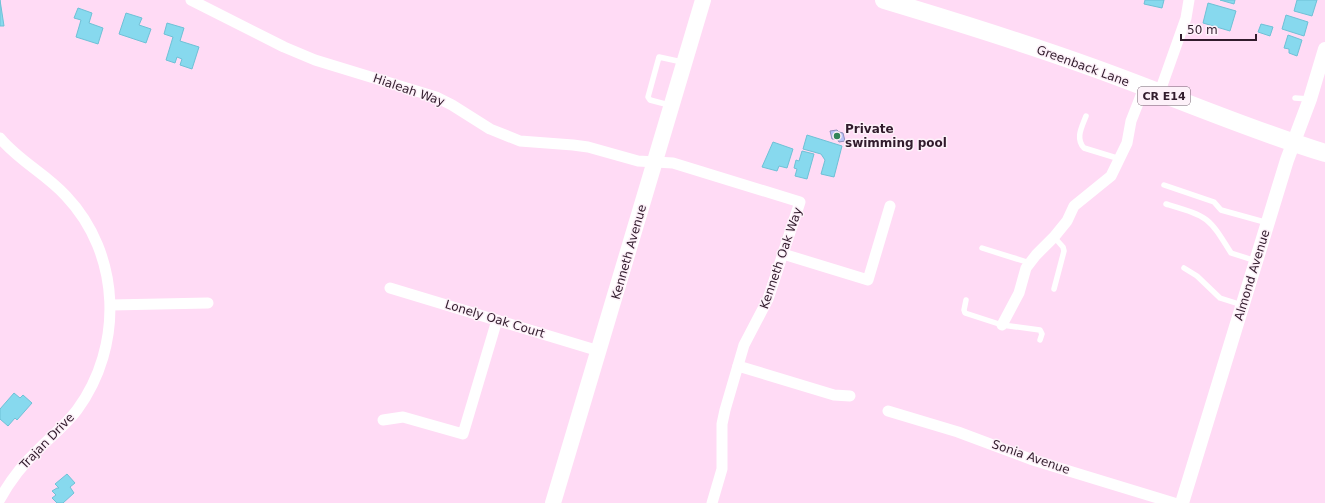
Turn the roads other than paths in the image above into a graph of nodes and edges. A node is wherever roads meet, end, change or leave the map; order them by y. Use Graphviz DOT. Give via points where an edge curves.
graph roads {
  1 [pos="191,0"];
  2 [pos="703,0"];
  3 [pos="884,0"];
  4 [pos="1189,0"];
  5 [pos="1325,49"];
  6 [pos="684,62"];
  7 [pos="1152,91"];
  8 [pos="1295,98"];
  9 [pos="1310,99"];
  10 [pos="671,106"];
  11 [pos="1086,116"];
  12 [pos="0,138"];
  13 [pos="1293,143"];
  14 [pos="1325,153"];
  15 [pos="1120,160"];
  16 [pos="655,162"];
  17 [pos="1164,185"];
  18 [pos="1166,204"];
  19 [pos="890,206"];
  20 [pos="1268,223"];
  21 [pos="1054,237"];
  22 [pos="982,248"];
  23 [pos="783,254"];
  24 [pos="1256,261"];
  25 [pos="1030,263"];
  26 [pos="1184,268"];
  27 [pos="390,288"];
  28 [pos="1054,289"];
  29 [pos="966,300"];
  30 [pos="208,303"];
  31 [pos="110,305"];
  32 [pos="1243,305"];
  33 [pos="497,320"];
  34 [pos="1002,325"];
  35 [pos="1040,340"];
  36 [pos="599,351"];
  37 [pos="738,366"];
  38 [pos="850,396"];
  39 [pos="888,411"];
  40 [pos="383,420"];
  41 [pos="0,499"];
  42 [pos="554,503"];
  43 [pos="712,503"];
  44 [pos="1174,503"];
  45 [pos="1182,503"];
  1 -- 16 [label="street, Hialeah Way" via="315,60 436,97 504,137 528,143 588,147 620,157"];
  2 -- 6 [label="main road, Kenneth Avenue"];
  3 -- 7 [label="main road, Greenback Lane / CR E14" via="1095,68"];
  4 -- 7 [label="street" via="1186,18"];
  5 -- 9 [label="street, Almond Avenue"];
  6 -- 10 [label="main road, Kenneth Avenue"];
  6 -- 10 [label="lane" via="659,57 648,97 650,100"];
  7 -- 13 [label="main road, Greenback Lane / CR E14"];
  7 -- 15 [label="street" via="1131,122"];
  8 -- 9 [label="lane"];
  9 -- 13 [label="street, Almond Avenue"];
  10 -- 16 [label="main road, Kenneth Avenue"];
  11 -- 15 [label="lane" via="1079,135 1080,143 1084,148"];
  12 -- 31 [label="street, Trajan Drive" via="19,157 54,184 87,223 106,271"];
  13 -- 14 [label="main road, Greenback Lane / CR E14"];
  13 -- 20 [label="street, Almond Avenue"];
  15 -- 21 [label="street" via="1111,176 1074,206 1067,221"];
  16 -- 23 [label="street, Kenneth Oak Way" via="673,163 800,202"];
  16 -- 36 [label="main road, Kenneth Avenue"];
  17 -- 20 [label="lane" via="1214,202 1221,210"];
  18 -- 24 [label="lane" via="1201,215 1211,222 1231,253"];
  19 -- 23 [label="street" via="868,280"];
  20 -- 24 [label="street, Almond Avenue"];
  21 -- 25 [label="street"];
  21 -- 28 [label="lane" via="1064,251"];
  22 -- 25 [label="lane"];
  23 -- 37 [label="street, Kenneth Oak Way" via="768,299 750,332"];
  24 -- 32 [label="street, Almond Avenue"];
  25 -- 34 [label="street" via="1026,268 1019,293"];
  26 -- 32 [label="lane" via="1197,276 1220,298"];
  27 -- 33 [label="street, Lonely Oak Court"];
  29 -- 34 [label="lane" via="965,313"];
  30 -- 31 [label="street"];
  31 -- 41 [label="street, Trajan Drive" via="105,351 87,393 70,419 17,472"];
  32 -- 45 [label="street, Almond Avenue"];
  33 -- 36 [label="street, Lonely Oak Court"];
  33 -- 40 [label="street" via="463,434 403,417"];
  34 -- 35 [label="lane" via="1040,330"];
  36 -- 42 [label="main road, Kenneth Avenue"];
  37 -- 38 [label="street" via="834,395"];
  37 -- 43 [label="street, Kenneth Oak Way" via="722,424 722,469"];
  39 -- 44 [label="street, Sonia Avenue" via="958,432 1033,460"];
}
